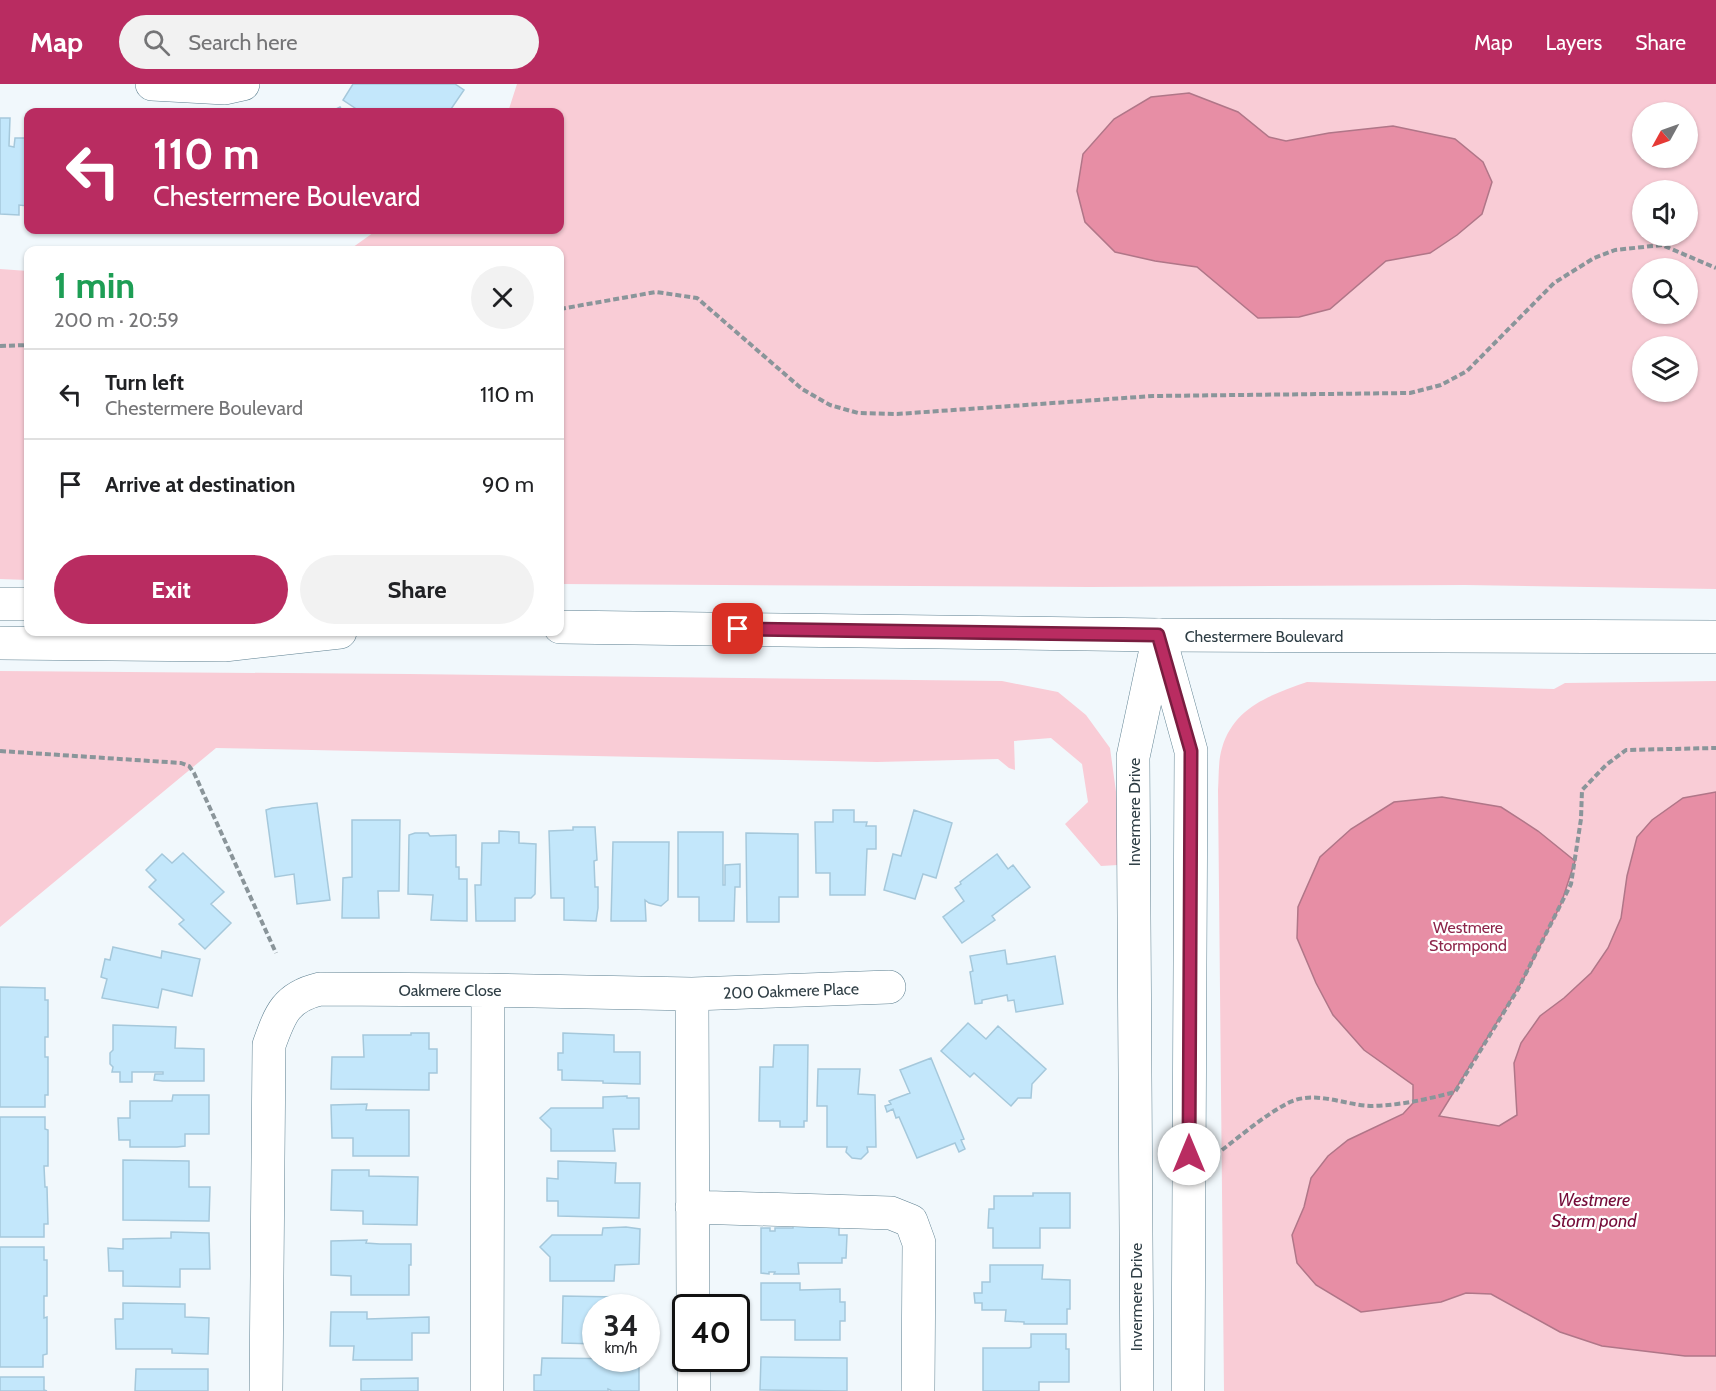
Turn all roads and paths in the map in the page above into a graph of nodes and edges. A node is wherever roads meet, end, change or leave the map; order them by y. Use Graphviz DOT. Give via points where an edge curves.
graph roads {
  1 [pos="152,84"];
  2 [pos="243,84"];
  3 [pos="1716,268"];
  4 [pos="564,308"];
  5 [pos="24,345"];
  6 [pos="0,346"];
  7 [pos="0,604"];
  8 [pos="24,604"];
  9 [pos="564,627"];
  10 [pos="1158,635"];
  11 [pos="304,636"];
  12 [pos="1716,637"];
  13 [pos="0,643"];
  14 [pos="1716,748"];
  15 [pos="0,751"];
  16 [pos="276,953"];
  17 [pos="889,987"];
  18 [pos="488,990"];
  19 [pos="692,994"];
  20 [pos="1222,1150"];
  21 [pos="692,1207"];
  22 [pos="693,1294"];
  23 [pos="694,1372"];
  24 [pos="266,1391"];
  25 [pos="487,1391"];
  26 [pos="694,1391"];
  27 [pos="918,1391"];
  28 [pos="1137,1391"];
  29 [pos="1188,1391"];
  1 -- 2 [label="street" via="225,88"];
  3 -- 4 [label="path" via="1662,245 1615,250 1594,258 1554,283 1467,370 1441,385 1410,393 1153,396 897,414 858,414 830,405 802,389 697,298 656,292"];
  5 -- 6 [label="path"];
  7 -- 8 [label="street"];
  9 -- 10 [label="street, Chestermere Boulevard"];
  10 -- 12 [label="street, Chestermere Boulevard"];
  10 -- 28 [label="street, Invermere Drive" via="1133,758"];
  10 -- 29 [label="street" via="1191,751"];
  11 -- 13 [label="street" via="224,645"];
  14 -- 20 [label="path" via="1626,750 1605,765 1582,790 1571,884 1518,989 1455,1092 1413,1103 1370,1106 1320,1097 1292,1101"];
  15 -- 16 [label="path" via="189,766"];
  17 -- 19 [label="street, 200 Oakmere Place"];
  18 -- 19 [label="street, Oakmere Close"];
  18 -- 24 [label="street, Oakmere Close" via="320,989 302,993 290,1002 279,1019 269,1045"];
  18 -- 25 [label="street"];
  19 -- 21 [label="street"];
  21 -- 22 [label="street"];
  21 -- 27 [label="street" via="891,1213 910,1221 919,1243"];
  23 -- 26 [label="street"];
}
